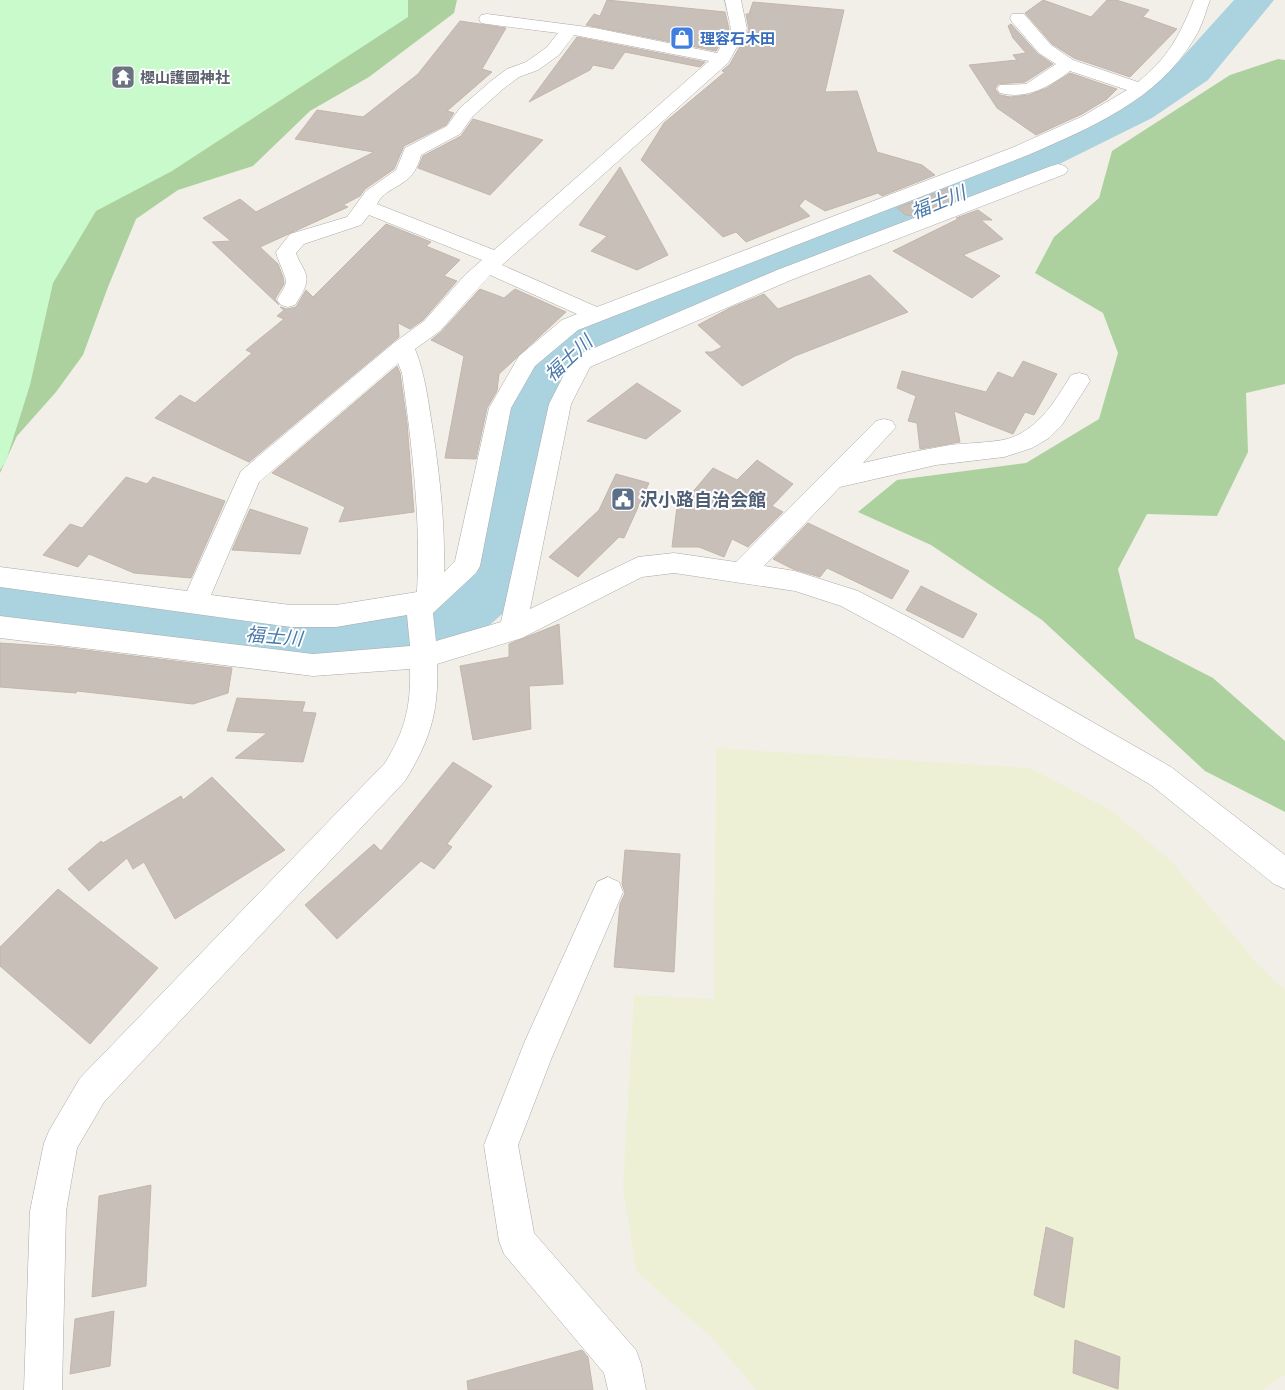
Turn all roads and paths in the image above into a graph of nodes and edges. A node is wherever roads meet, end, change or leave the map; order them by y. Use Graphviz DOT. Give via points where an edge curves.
graph roads {
  1 [pos="733,0"];
  2 [pos="1202,0"];
  3 [pos="1018,18"];
  4 [pos="486,20"];
  5 [pos="569,30"];
  6 [pos="722,59"];
  7 [pos="1067,64"];
  8 [pos="1140,88"];
  9 [pos="1006,89"];
  10 [pos="1058,170"];
  11 [pos="366,207"];
  12 [pos="492,262"];
  13 [pos="288,300"];
  14 [pos="597,315"];
  15 [pos="403,347"];
  16 [pos="1079,382"];
  17 [pos="884,427"];
  18 [pos="832,480"];
  19 [pos="741,573"];
  20 [pos="0,576"];
  21 [pos="195,602"];
  22 [pos="425,605"];
  23 [pos="0,628"];
  24 [pos="513,630"];
  25 [pos="424,648"];
  26 [pos="1285,874"];
  27 [pos="608,892"];
  28 [pos="43,1390"];
  29 [pos="627,1390"];
  1 -- 6 [label="street" via="739,29"];
  2 -- 8 [label="street" via="1186,40 1161,72"];
  3 -- 7 [label="street" via="1045,50"];
  4 -- 5 [label="street"];
  5 -- 6 [label="street"];
  5 -- 11 [label="street" via="554,51 532,66 513,72 466,112 454,130 412,152 400,178 372,194"];
  6 -- 12 [label="street"];
  7 -- 8 [label="street"];
  7 -- 9 [label="street" via="1029,89"];
  8 -- 14 [label="street" via="1118,104 1021,152"];
  10 -- 24 [label="street" via="784,275 581,362 560,404"];
  11 -- 12 [label="street"];
  11 -- 13 [label="street" via="354,221 297,239 286,252 297,281"];
  12 -- 14 [label="street"];
  12 -- 15 [label="street" via="432,326"];
  14 -- 22 [label="street" via="570,325 527,360 500,408 467,566"];
  15 -- 21 [label="street" via="249,477"];
  15 -- 22 [label="street" via="413,374 427,473 432,545"];
  16 -- 18 [label="street" via="1062,411 1033,437 1000,451 953,454"];
  17 -- 18 [label="street"];
  18 -- 19 [label="street"];
  19 -- 24 [label="street" via="674,562 638,566"];
  19 -- 26 [label="street" via="795,581 849,598 909,630 1161,776"];
  20 -- 21 [label="street"];
  21 -- 22 [label="street" via="291,616 336,616"];
  22 -- 25 [label="street"];
  23 -- 25 [label="street" via="313,665"];
  24 -- 25 [label="street"];
  25 -- 28 [label="street" via="421,714 410,746 395,772 92,1090 61,1143 48,1211"];
  27 -- 29 [label="street" via="537,1053 501,1145 517,1241 622,1364"];
}
